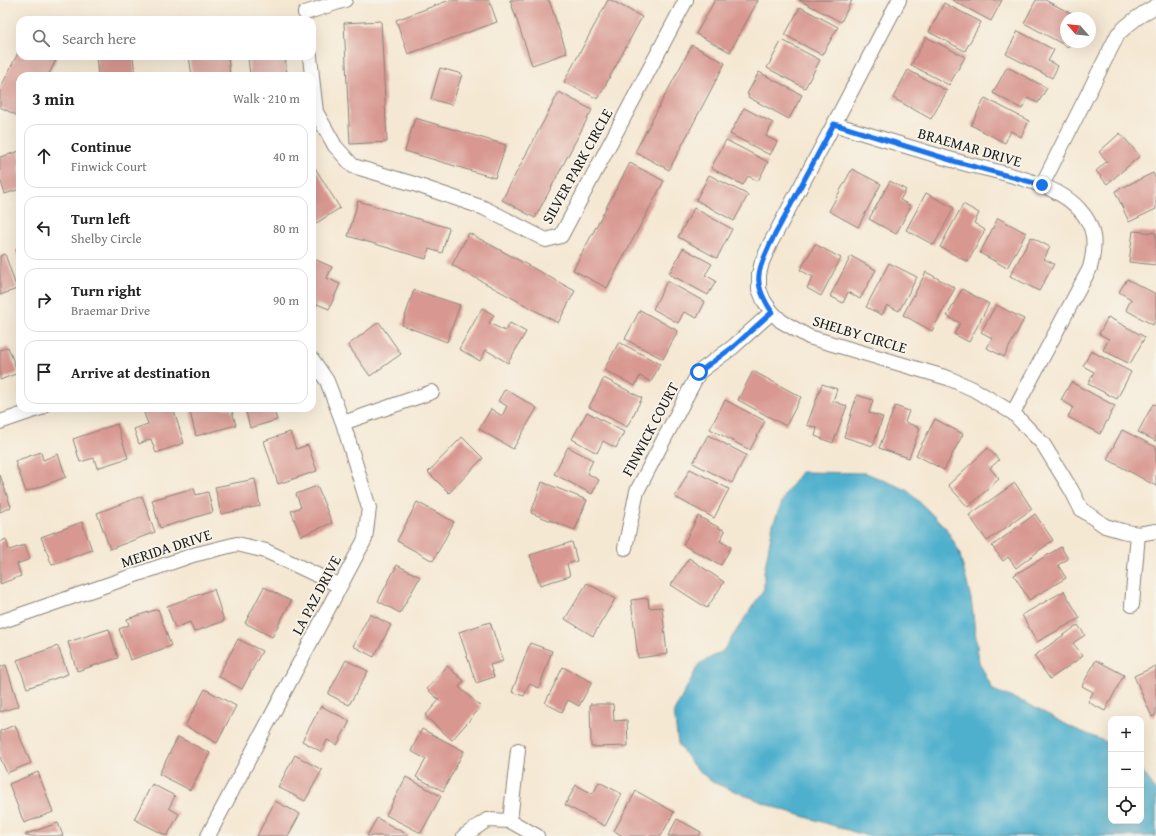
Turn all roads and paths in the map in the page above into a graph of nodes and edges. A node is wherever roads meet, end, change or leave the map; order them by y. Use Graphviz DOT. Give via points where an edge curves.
graph roads {
  1 [pos="344,0"];
  2 [pos="686,0"];
  3 [pos="899,0"];
  4 [pos="1156,6"];
  5 [pos="304,11"];
  6 [pos="310,60"];
  7 [pos="312,72"];
  8 [pos="316,112"];
  9 [pos="834,124"];
  10 [pos="1042,185"];
  11 [pos="772,312"];
  12 [pos="316,365"];
  13 [pos="432,392"];
  14 [pos="29,412"];
  15 [pos="1013,413"];
  16 [pos="0,422"];
  17 [pos="343,423"];
  18 [pos="1156,532"];
  19 [pos="1138,534"];
  20 [pos="625,548"];
  21 [pos="340,586"];
  22 [pos="1132,605"];
  23 [pos="0,622"];
  24 [pos="518,750"];
  25 [pos="510,822"];
  26 [pos="208,836"];
  27 [pos="464,836"];
  28 [pos="537,836"];
  1 -- 5 [label="street"];
  2 -- 8 [label="street, SILVER PARK CIRCLE" via="561,236 546,240 484,208 353,166 335,146"];
  3 -- 9 [label="street, SHELBY CIRCLE"];
  4 -- 10 [label="street" via="1142,13 1118,34"];
  6 -- 7 [label="street, SILVER PARK CIRCLE"];
  9 -- 10 [label="street, BRAEMAR DRIVE"];
  9 -- 11 [label="street, SHELBY CIRCLE" via="762,262 759,289"];
  10 -- 15 [label="street, BRAEMAR DRIVE" via="1064,197 1088,220 1094,234 1094,252 1090,268"];
  11 -- 15 [label="street, SHELBY CIRCLE" via="781,321 809,337 948,378"];
  11 -- 20 [label="street, FINWICK COURT" via="733,347 699,372 637,491"];
  12 -- 17 [label="street, LA PAZ DRIVE" via="327,381"];
  13 -- 17 [label="street"];
  14 -- 16 [label="street"];
  15 -- 19 [label="street, SHELBY CIRCLE" via="1043,444 1081,509 1105,526"];
  17 -- 21 [label="street, LA PAZ DRIVE" via="369,508 365,539"];
  18 -- 19 [label="street, SHELBY CIRCLE"];
  19 -- 22 [label="street"];
  21 -- 23 [label="street, MERIDA DRIVE" via="266,551 237,544 193,555"];
  21 -- 26 [label="street, LA PAZ DRIVE"];
  24 -- 25 [label="street"];
  25 -- 27 [label="street" via="487,820"];
  25 -- 28 [label="street"];
}
